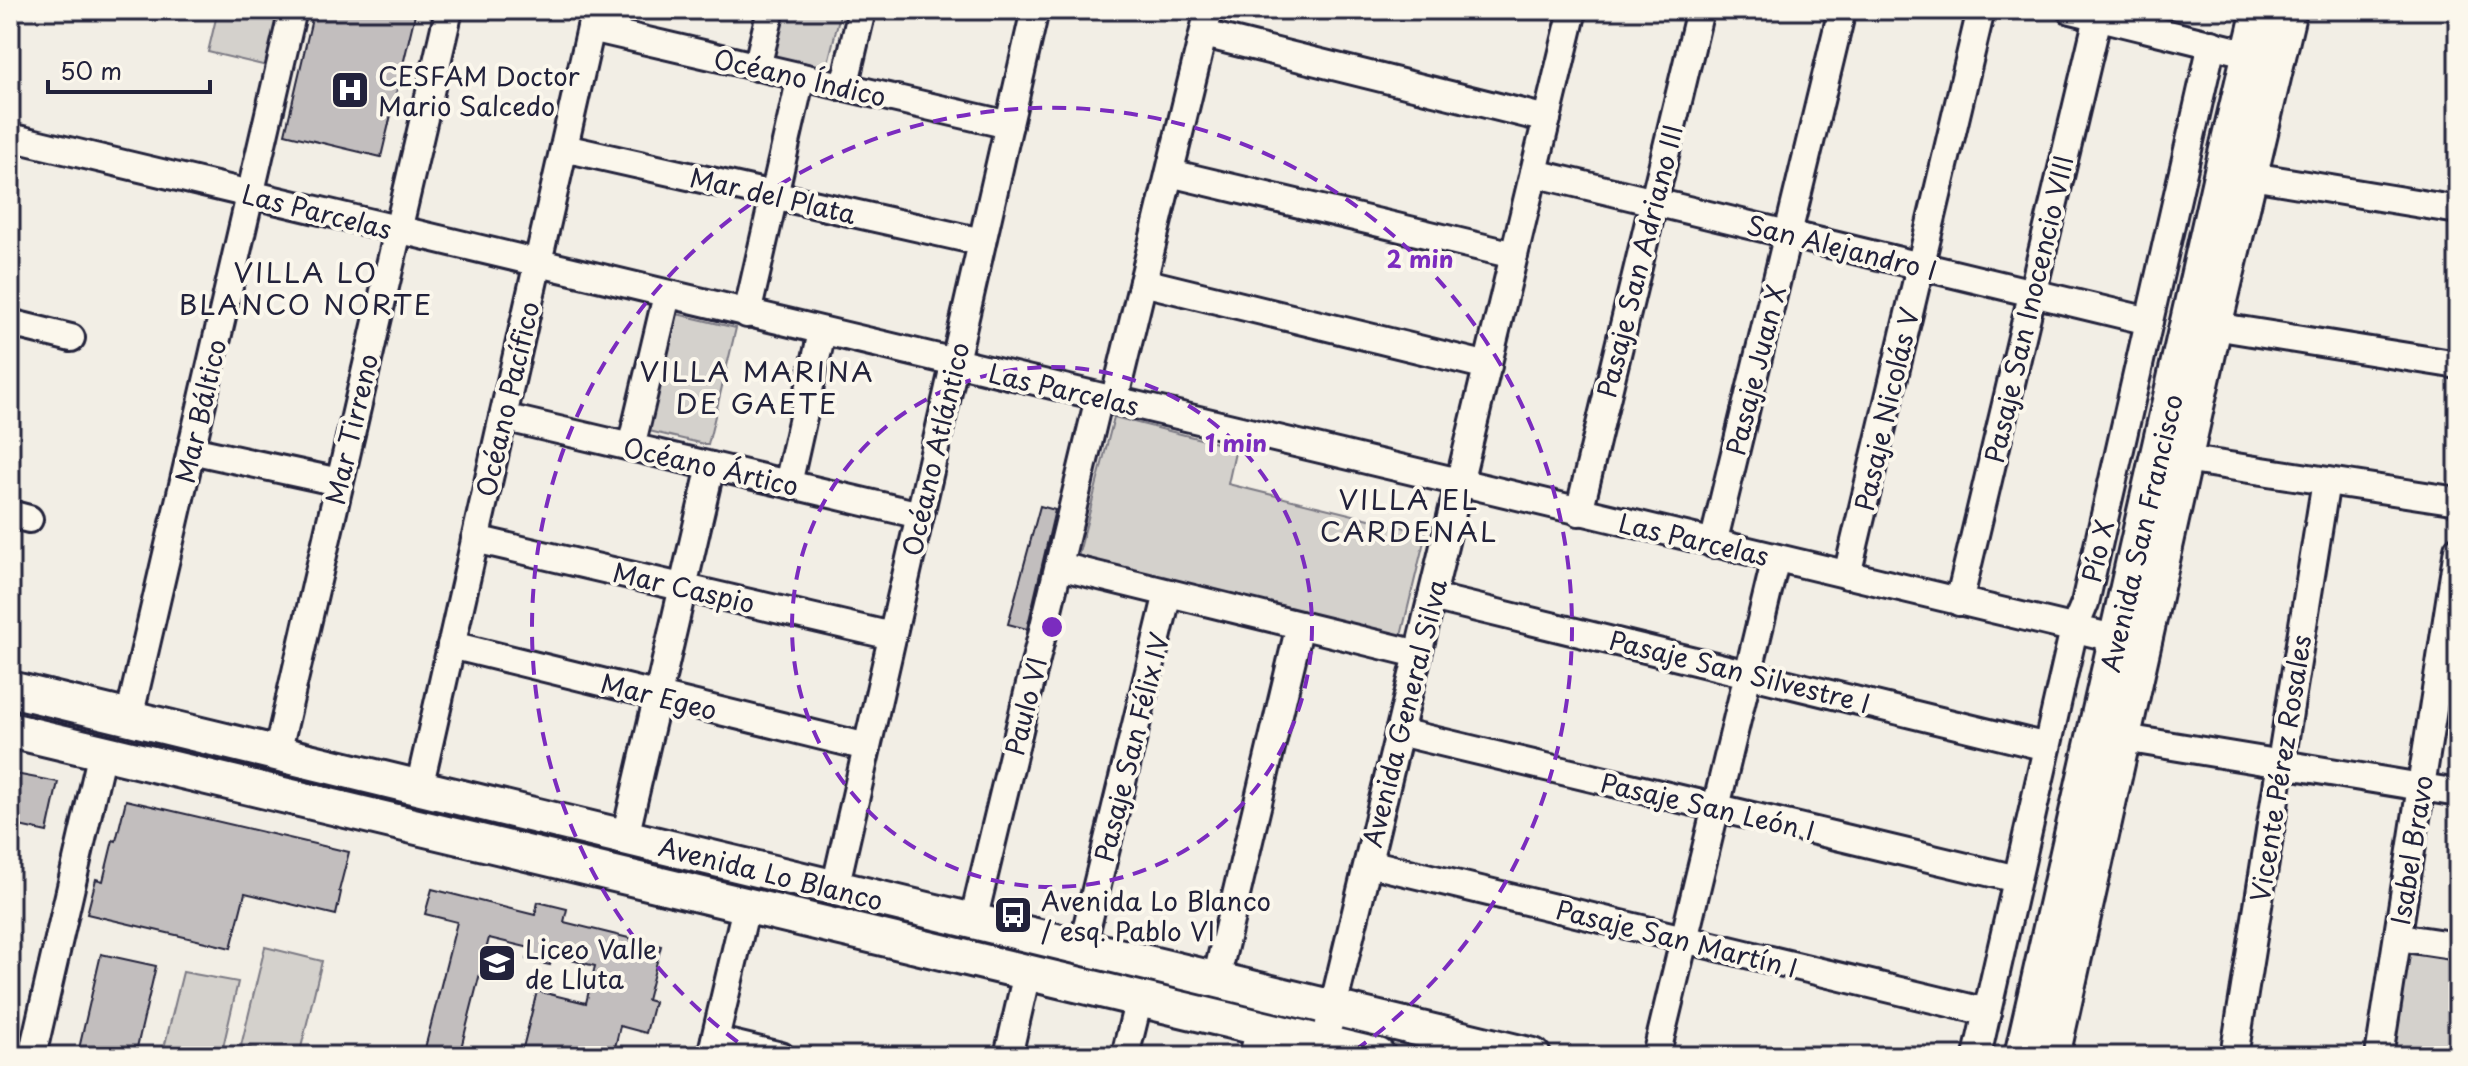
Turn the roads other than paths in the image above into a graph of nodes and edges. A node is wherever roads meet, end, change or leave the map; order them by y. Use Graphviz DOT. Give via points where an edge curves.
graph roads {
  1 [pos="293,10"];
  2 [pos="449,10"];
  3 [pos="771,10"];
  4 [pos="862,10"];
  5 [pos="1035,10"];
  6 [pos="1573,10"];
  7 [pos="1700,10"];
  8 [pos="1842,10"];
  9 [pos="1981,10"];
  10 [pos="2071,10"];
  11 [pos="2260,10"];
  12 [pos="2289,10"];
  13 [pos="2098,17"];
  14 [pos="593,19"];
  15 [pos="1206,22"];
  16 [pos="2212,44"];
  17 [pos="2250,54"];
  18 [pos="757,67"];
  19 [pos="801,77"];
  20 [pos="844,87"];
  21 [pos="1547,119"];
  22 [pos="1009,125"];
  23 [pos="10,137"];
  24 [pos="564,148"];
  25 [pos="1170,173"];
  26 [pos="1534,173"];
  27 [pos="2235,173"];
  28 [pos="250,195"];
  29 [pos="774,195"];
  30 [pos="1654,202"];
  31 [pos="2458,210"];
  32 [pos="397,230"];
  33 [pos="1788,234"];
  34 [pos="982,242"];
  35 [pos="1514,255"];
  36 [pos="538,264"];
  37 [pos="1920,266"];
  38 [pos="1143,282"];
  39 [pos="2032,293"];
  40 [pos="667,295"];
  41 [pos="747,314"];
  42 [pos="2149,321"];
  43 [pos="10,323"];
  44 [pos="2214,326"];
  45 [pos="822,332"];
  46 [pos="71,338"];
  47 [pos="954,363"];
  48 [pos="2458,365"];
  49 [pos="1488,366"];
  50 [pos="1107,399"];
  51 [pos="503,417"];
  52 [pos="631,447"];
  53 [pos="191,450"];
  54 [pos="2184,459"];
  55 [pos="711,466"];
  56 [pos="2326,481"];
  57 [pos="339,482"];
  58 [pos="1459,483"];
  59 [pos="788,484"];
  60 [pos="2458,501"];
  61 [pos="1579,512"];
  62 [pos="920,515"];
  63 [pos="475,539"];
  64 [pos="1713,544"];
  65 [pos="2458,549"];
  66 [pos="1776,558"];
  67 [pos="1059,566"];
  68 [pos="1847,575"];
  69 [pos="683,587"];
  70 [pos="1168,593"];
  71 [pos="1432,597"];
  72 [pos="1959,602"];
  73 [pos="1300,625"];
  74 [pos="2074,629"];
  75 [pos="892,636"];
  76 [pos="2118,639"];
  77 [pos="2451,640"];
  78 [pos="451,645"];
  79 [pos="1418,654"];
  80 [pos="1748,673"];
  81 [pos="10,689"];
  82 [pos="658,696"];
  83 [pos="129,718"];
  84 [pos="10,730"];
  85 [pos="1399,732"];
  86 [pos="2109,736"];
  87 [pos="867,747"];
  88 [pos="2047,747"];
  89 [pos="102,752"];
  90 [pos="277,754"];
  91 [pos="2281,764"];
  92 [pos="2421,787"];
  93 [pos="419,788"];
  94 [pos="2458,793"];
  95 [pos="477,802"];
  96 [pos="1716,808"];
  97 [pos="625,837"];
  98 [pos="467,841"];
  99 [pos="1368,863"];
  100 [pos="2017,879"];
  101 [pos="835,888"];
  102 [pos="746,907"];
  103 [pos="973,921"];
  104 [pos="2398,937"];
  105 [pos="1684,939"];
  106 [pos="2458,946"];
  107 [pos="1082,947"];
  108 [pos="1027,973"];
  109 [pos="1216,980"];
  110 [pos="1139,999"];
  111 [pos="1333,1008"];
  112 [pos="1987,1012"];
  113 [pos="1257,1042"];
  114 [pos="1325,1043"];
  115 [pos="713,1048"];
  116 [pos="32,1056"];
  117 [pos="781,1056"];
  118 [pos="1008,1056"];
  119 [pos="1125,1056"];
  120 [pos="1378,1056"];
  121 [pos="1533,1056"];
  122 [pos="1656,1056"];
  123 [pos="1977,1056"];
  124 [pos="2022,1056"];
  125 [pos="2052,1056"];
  126 [pos="2234,1056"];
  127 [pos="2379,1056"];
  1 -- 28 [label="street, Mar Báltico"];
  2 -- 32 [label="street, Mar Tirreno"];
  3 -- 18 [label="street"];
  4 -- 20 [label="street"];
  5 -- 22 [label="street, Océano Atlántico"];
  6 -- 21 [label="street, Avenida General Silva"];
  7 -- 30 [label="street, Pasaje San Adriano III"];
  8 -- 33 [label="street, Pasaje Juan X"];
  9 -- 37 [label="street, Pasaje Nicolás V"];
  10 -- 13 [label="street"];
  11 -- 17 [label="main road, Avenida San Francisco"];
  12 -- 27 [label="main road, Avenida San Francisco"];
  13 -- 16 [label="street"];
  13 -- 39 [label="street, Pasaje San Inocencio VIII"];
  14 -- 18 [label="street, Océano Índico"];
  14 -- 24 [label="street, Océano Pacífico"];
  15 -- 21 [label="street"];
  15 -- 25 [label="street, Paulo VI"];
  16 -- 17 [label="street"];
  16 -- 42 [label="street, Pío X"];
  17 -- 27 [label="main road, Avenida San Francisco"];
  18 -- 19 [label="street, Océano Índico"];
  19 -- 20 [label="street, Océano Índico"];
  19 -- 29 [label="street"];
  20 -- 22 [label="street, Océano Índico"];
  21 -- 26 [label="street, Avenida General Silva"];
  22 -- 34 [label="street, Océano Atlántico"];
  23 -- 28 [label="street, Las Parcelas"];
  24 -- 29 [label="street, Mar del Plata"];
  24 -- 36 [label="street, Océano Pacífico"];
  25 -- 35 [label="street"];
  25 -- 38 [label="street, Paulo VI"];
  26 -- 30 [label="street, San Alejandro I"];
  26 -- 35 [label="street, Avenida General Silva"];
  27 -- 31 [label="street"];
  27 -- 44 [label="main road, Avenida San Francisco"];
  27 -- 76 [label="main road, Avenida San Francisco"];
  28 -- 32 [label="street, Las Parcelas"];
  28 -- 53 [label="street, Mar Báltico"];
  29 -- 34 [label="street, Mar del Plata"];
  29 -- 41 [label="street"];
  30 -- 33 [label="street, San Alejandro I"];
  30 -- 61 [label="street, Pasaje San Adriano III"];
  32 -- 36 [label="street, Las Parcelas"];
  32 -- 57 [label="street, Mar Tirreno"];
  33 -- 37 [label="street, San Alejandro I"];
  33 -- 64 [label="street, Pasaje Juan X"];
  34 -- 47 [label="street, Océano Atlántico"];
  35 -- 49 [label="street, Avenida General Silva"];
  36 -- 40 [label="street, Las Parcelas"];
  36 -- 51 [label="street, Océano Pacífico"];
  37 -- 39 [label="street, San Alejandro I"];
  37 -- 68 [label="street, Pasaje Nicolás V"];
  38 -- 49 [label="street"];
  38 -- 50 [label="street, Paulo VI"];
  39 -- 42 [label="street, San Alejandro I"];
  39 -- 72 [label="street, Pasaje San Inocencio VIII"];
  40 -- 41 [label="street, Las Parcelas"];
  40 -- 52 [label="street"];
  41 -- 45 [label="street, Las Parcelas"];
  42 -- 74 [label="street, Pío X" via="2085,603"];
  43 -- 46 [label="street"];
  44 -- 48 [label="street"];
  44 -- 54 [label="main road, Avenida San Francisco"];
  45 -- 47 [label="street, Las Parcelas"];
  45 -- 59 [label="street"];
  47 -- 50 [label="street, Las Parcelas"];
  47 -- 62 [label="street, Océano Atlántico"];
  49 -- 58 [label="street, Avenida General Silva"];
  50 -- 58 [label="street, Las Parcelas"];
  50 -- 67 [label="street, Paulo VI"];
  51 -- 52 [label="street, Océano Ártico"];
  51 -- 63 [label="street, Océano Pacífico"];
  52 -- 55 [label="street, Océano Ártico"];
  53 -- 57 [label="street"];
  53 -- 83 [label="street, Mar Báltico"];
  54 -- 56 [label="street"];
  54 -- 86 [label="main road, Avenida San Francisco"];
  55 -- 59 [label="street, Océano Ártico"];
  55 -- 69 [label="street"];
  56 -- 60 [label="street"];
  56 -- 91 [label="street, Vicente Pérez Rosales"];
  57 -- 90 [label="street, Mar Tirreno"];
  58 -- 61 [label="street, Las Parcelas"];
  58 -- 71 [label="street, Avenida General Silva"];
  59 -- 62 [label="street, Océano Ártico"];
  61 -- 64 [label="street, Las Parcelas"];
  62 -- 75 [label="street, Océano Atlántico"];
  63 -- 69 [label="street, Mar Caspio"];
  63 -- 78 [label="street, Océano Pacífico"];
  64 -- 66 [label="street, Las Parcelas"];
  65 -- 77 [label="street, Isabel Bravo"];
  66 -- 68 [label="street, Las Parcelas"];
  66 -- 80 [label="street"];
  67 -- 70 [label="street"];
  67 -- 103 [label="street, Paulo VI"];
  68 -- 72 [label="street, Las Parcelas"];
  69 -- 75 [label="street, Mar Caspio"];
  69 -- 82 [label="street"];
  70 -- 73 [label="street"];
  70 -- 107 [label="street, Pasaje San Félix IV"];
  71 -- 79 [label="street, Avenida General Silva"];
  71 -- 80 [label="street, Pasaje San Silvestre I"];
  72 -- 74 [label="street, Las Parcelas"];
  73 -- 79 [label="street"];
  73 -- 109 [label="street"];
  74 -- 76 [label="street, Las Parcelas"];
  74 -- 88 [label="street, Pío X"];
  75 -- 87 [label="street, Océano Atlántico"];
  76 -- 86 [label="main road, Avenida San Francisco"];
  77 -- 92 [label="street, Isabel Bravo"];
  78 -- 82 [label="street, Mar Egeo"];
  78 -- 93 [label="street, Océano Pacífico"];
  79 -- 85 [label="street, Avenida General Silva"];
  80 -- 88 [label="street, Pasaje San Silvestre I"];
  80 -- 96 [label="street"];
  81 -- 83 [label="main road, Avenida Lo Blanco"];
  82 -- 87 [label="street, Mar Egeo"];
  82 -- 97 [label="street"];
  83 -- 90 [label="main road, Avenida Lo Blanco"];
  84 -- 89 [label="main road, Avenida Lo Blanco"];
  85 -- 96 [label="street, Pasaje San León I"];
  85 -- 99 [label="street, Avenida General Silva"];
  86 -- 91 [label="street"];
  86 -- 124 [label="main road, Avenida San Francisco"];
  86 -- 125 [label="main road, Avenida San Francisco"];
  87 -- 101 [label="street, Océano Atlántico"];
  88 -- 100 [label="street, Pío X"];
  89 -- 98 [label="main road, Avenida Lo Blanco"];
  89 -- 116 [label="street"];
  90 -- 93 [label="main road, Avenida Lo Blanco"];
  91 -- 92 [label="street"];
  91 -- 126 [label="street, Vicente Pérez Rosales"];
  92 -- 94 [label="street"];
  92 -- 104 [label="street, Isabel Bravo"];
  93 -- 95 [label="main road, Avenida Lo Blanco"];
  95 -- 97 [label="main road, Avenida Lo Blanco"];
  95 -- 98 [label="main road"];
  96 -- 100 [label="street, Pasaje San León I"];
  96 -- 105 [label="street"];
  97 -- 101 [label="main road, Avenida Lo Blanco"];
  98 -- 102 [label="main road, Avenida Lo Blanco"];
  99 -- 105 [label="street, Pasaje San Martín I"];
  99 -- 111 [label="street, Avenida General Silva"];
  100 -- 112 [label="street, Pío X"];
  101 -- 103 [label="main road, Avenida Lo Blanco"];
  102 -- 108 [label="main road, Avenida Lo Blanco"];
  102 -- 115 [label="street"];
  103 -- 107 [label="main road, Avenida Lo Blanco"];
  104 -- 106 [label="street"];
  104 -- 127 [label="street, Isabel Bravo"];
  105 -- 112 [label="street, Pasaje San Martín I"];
  105 -- 122 [label="street"];
  107 -- 109 [label="main road, Avenida Lo Blanco"];
  108 -- 110 [label="main road, Avenida Lo Blanco"];
  108 -- 118 [label="street"];
  109 -- 111 [label="main road, Avenida Lo Blanco"];
  110 -- 113 [label="main road, Avenida Lo Blanco"];
  110 -- 119 [label="street"];
  111 -- 114 [label="street, Avenida General Silva"];
  111 -- 121 [label="main road, Avenida Lo Blanco"];
  112 -- 123 [label="street, Pío X"];
  113 -- 114 [label="main road, Avenida Lo Blanco"];
  114 -- 120 [label="main road, Avenida Lo Blanco"];
  115 -- 117 [label="street"];
}
